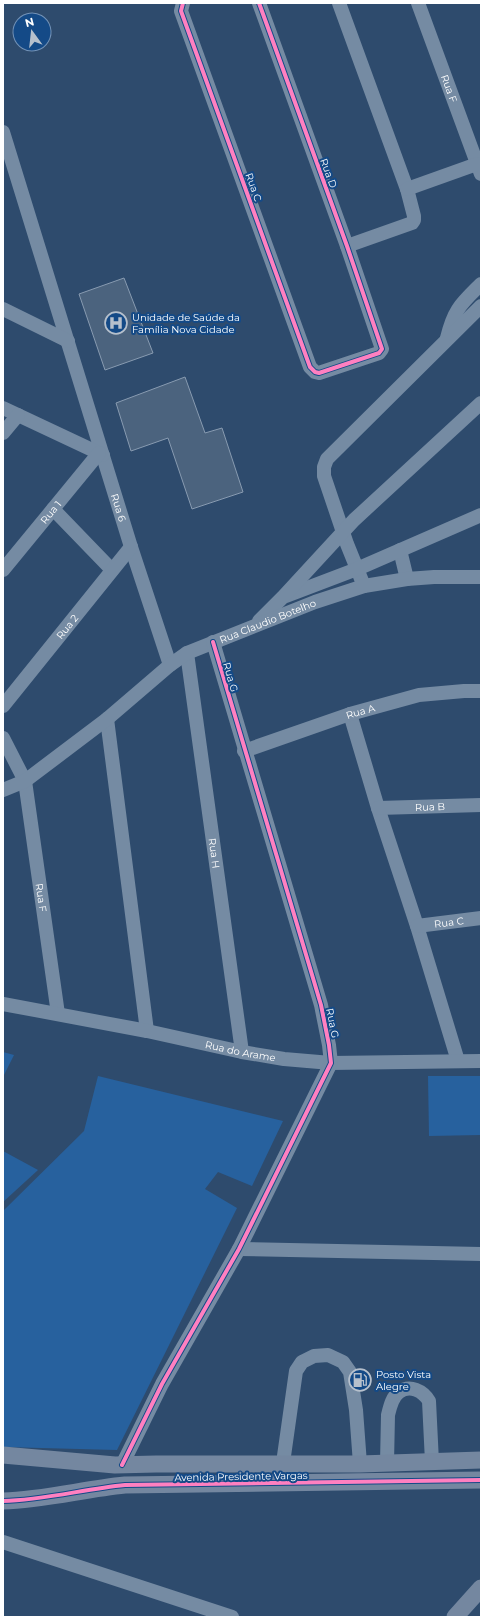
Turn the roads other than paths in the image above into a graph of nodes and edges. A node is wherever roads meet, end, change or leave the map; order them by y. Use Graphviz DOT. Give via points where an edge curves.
graph roads {
  1 [pos="259,3"];
  2 [pos="339,3"];
  3 [pos="418,3"];
  4 [pos="182,4"];
  5 [pos="3,132"];
  6 [pos="479,169"];
  7 [pos="407,189"];
  8 [pos="347,246"];
  9 [pos="481,284"];
  10 [pos="481,306"];
  11 [pos="3,309"];
  12 [pos="447,338"];
  13 [pos="68,341"];
  14 [pos="382,349"];
  15 [pos="481,403"];
  16 [pos="3,408"];
  17 [pos="481,410"];
  18 [pos="18,415"];
  19 [pos="468,416"];
  20 [pos="3,433"];
  21 [pos="101,454"];
  22 [pos="53,509"];
  23 [pos="481,515"];
  24 [pos="343,532"];
  25 [pos="132,547"];
  26 [pos="400,550"];
  27 [pos="357,569"];
  28 [pos="3,570"];
  29 [pos="112,570"];
  30 [pos="481,577"];
  31 [pos="407,579"];
  32 [pos="364,586"];
  33 [pos="284,597"];
  34 [pos="255,625"];
  35 [pos="213,642"];
  36 [pos="186,653"];
  37 [pos="170,665"];
  38 [pos="481,691"];
  39 [pos="3,706"];
  40 [pos="350,714"];
  41 [pos="107,719"];
  42 [pos="3,738"];
  43 [pos="244,751"];
  44 [pos="25,781"];
  45 [pos="3,790"];
  46 [pos="481,805"];
  47 [pos="378,808"];
  48 [pos="481,918"];
  49 [pos="417,926"];
  50 [pos="3,1004"];
  51 [pos="58,1014"];
  52 [pos="147,1031"];
  53 [pos="242,1052"];
  54 [pos="481,1061"];
  55 [pos="458,1062"];
  56 [pos="331,1063"];
  57 [pos="239,1249"];
  58 [pos="481,1254"];
  59 [pos="3,1455"];
  60 [pos="481,1460"];
  61 [pos="432,1462"];
  62 [pos="283,1463"];
  63 [pos="387,1463"];
  64 [pos="360,1464"];
  65 [pos="122,1465"];
  66 [pos="481,1480"];
  67 [pos="390,1482"];
  68 [pos="481,1488"];
  69 [pos="5,1500"];
  70 [pos="3,1542"];
  71 [pos="481,1588"];
  72 [pos="232,1617"];
  73 [pos="455,1617"];
  1 -- 8 [label="street, Rua D"];
  2 -- 7 [label="street"];
  3 -- 6 [label="street, Rua F"];
  4 -- 14 [label="street, Rua C" via="181,11 310,366 319,373 379,353"];
  5 -- 13 [label="street, Rua 6"];
  6 -- 7 [label="street"];
  7 -- 8 [label="street" via="414,220 412,223"];
  8 -- 14 [label="street, Rua D"];
  9 -- 12 [label="street" via="456,311"];
  10 -- 12 [label="street"];
  11 -- 13 [label="street"];
  12 -- 24 [label="street" via="327,459 324,476"];
  13 -- 21 [label="street, Rua 6"];
  15 -- 19 [label="street"];
  16 -- 18 [label="street"];
  17 -- 19 [label="street"];
  18 -- 20 [label="street"];
  18 -- 21 [label="street"];
  19 -- 24 [label="street"];
  21 -- 22 [label="street, Rua 1"];
  21 -- 25 [label="street, Rua 6"];
  22 -- 28 [label="street, Rua 1"];
  22 -- 29 [label="street"];
  23 -- 26 [label="street"];
  24 -- 27 [label="street"];
  24 -- 33 [label="street"];
  25 -- 29 [label="street, Rua 2"];
  25 -- 37 [label="street, Rua 6"];
  26 -- 27 [label="street"];
  26 -- 31 [label="street"];
  27 -- 32 [label="street"];
  27 -- 33 [label="street"];
  29 -- 39 [label="street, Rua 2"];
  30 -- 31 [label="street, Rua Claudio Botelho"];
  31 -- 32 [label="street, Rua Claudio Botelho"];
  32 -- 34 [label="street, Rua Claudio Botelho"];
  33 -- 34 [label="street"];
  34 -- 35 [label="street, Rua Claudio Botelho"];
  35 -- 36 [label="street, Rua Claudio Botelho"];
  35 -- 43 [label="street, Rua G"];
  36 -- 37 [label="street, Rua Claudio Botelho"];
  36 -- 53 [label="street, Rua H"];
  37 -- 41 [label="street, Rua Claudio Botelho"];
  38 -- 40 [label="street, Rua A" via="419,695"];
  40 -- 43 [label="street, Rua A"];
  40 -- 47 [label="street"];
  41 -- 44 [label="street, Rua Claudio Botelho"];
  41 -- 52 [label="street"];
  42 -- 44 [label="street, Rua F"];
  43 -- 56 [label="street, Rua G" via="321,1005 330,1045"];
  44 -- 45 [label="street, Rua Claudio Botelho"];
  44 -- 51 [label="street, Rua F"];
  46 -- 47 [label="street, Rua B"];
  47 -- 49 [label="street"];
  48 -- 49 [label="street, Rua C"];
  49 -- 55 [label="street"];
  50 -- 51 [label="street, Rua do Arame"];
  51 -- 52 [label="street, Rua do Arame"];
  52 -- 53 [label="street, Rua do Arame"];
  53 -- 56 [label="street, Rua do Arame"];
  54 -- 55 [label="street, Rua do Arame"];
  55 -- 56 [label="street, Rua do Arame"];
  56 -- 57 [label="street"];
  57 -- 58 [label="street"];
  57 -- 65 [label="street" via="162,1384"];
  59 -- 65 [label="main road, Avenida Presidente Vargas"];
  60 -- 61 [label="main road, Avenida Presidente Vargas"];
  61 -- 63 [label="main road, Avenida Presidente Vargas"];
  61 -- 63 [label="street" via="429,1401 423,1393 409,1388 399,1392 389,1407"];
  62 -- 64 [label="main road, Avenida Presidente Vargas"];
  62 -- 64 [label="street" via="296,1371 302,1362 314,1356 328,1355 343,1362 350,1372"];
  62 -- 65 [label="main road, Avenida Presidente Vargas"];
  63 -- 64 [label="main road, Avenida Presidente Vargas"];
  66 -- 67 [label="main road, Avenida Presidente Vargas"];
  67 -- 68 [label="main road"];
  67 -- 69 [label="main road, Avenida Presidente Vargas" via="125,1485"];
  70 -- 72 [label="street"];
  71 -- 73 [label="main road"];
}
